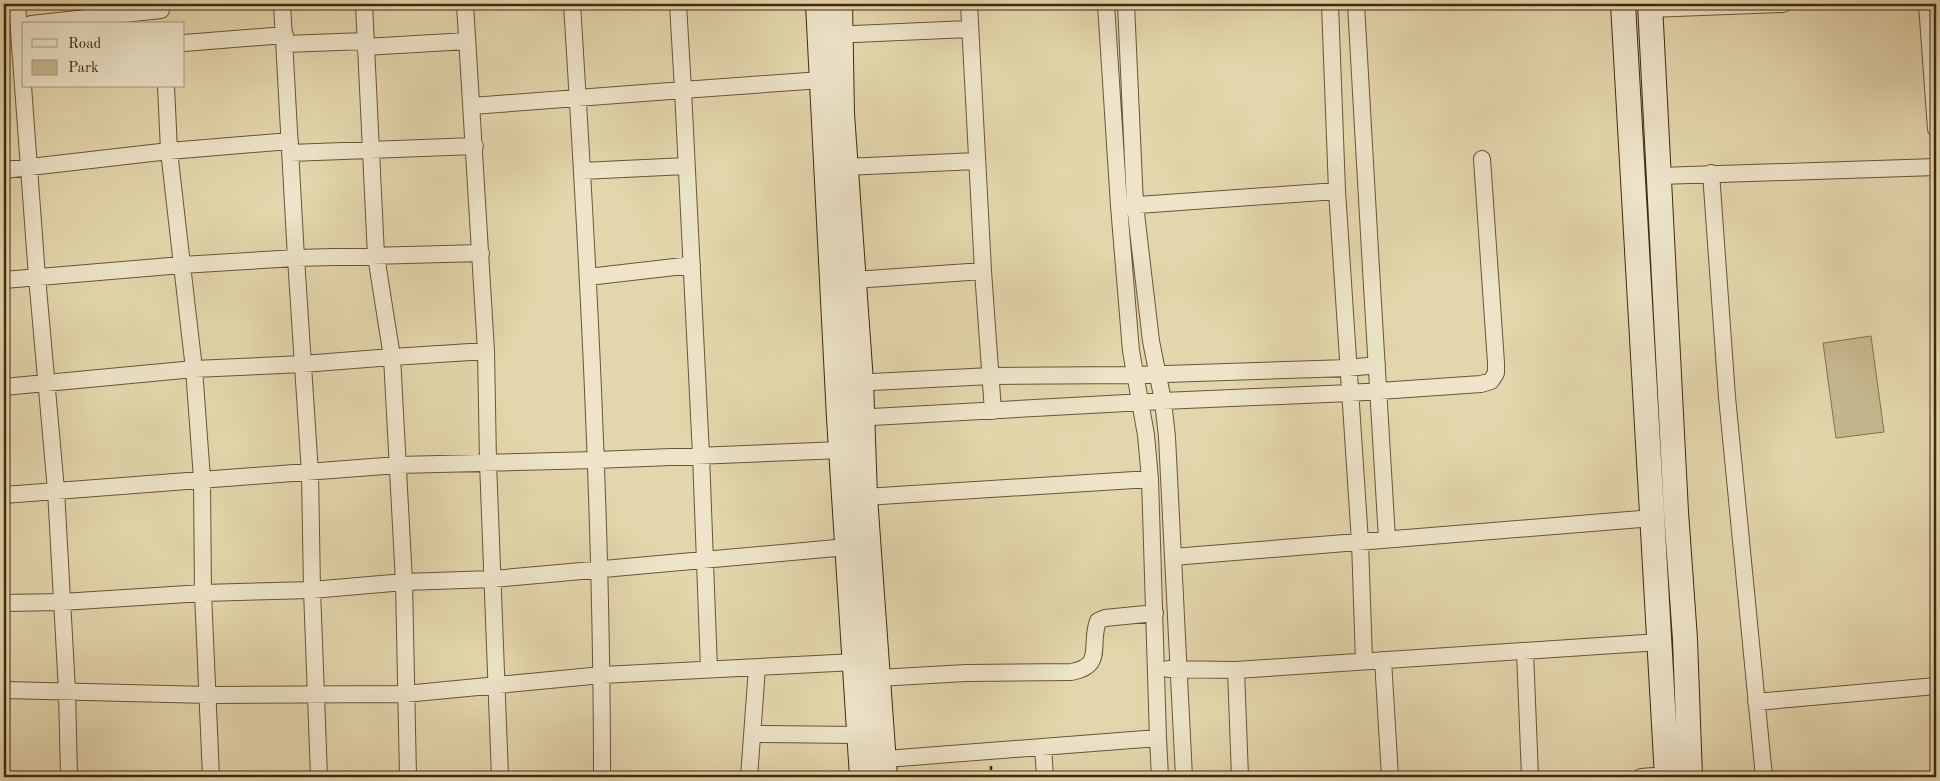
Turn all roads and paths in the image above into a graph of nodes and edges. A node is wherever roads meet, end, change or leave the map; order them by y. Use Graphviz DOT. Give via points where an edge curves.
graph roads {
  1 [pos="17,4"];
  2 [pos="282,4"];
  3 [pos="364,4"];
  4 [pos="465,4"];
  5 [pos="572,4"];
  6 [pos="678,4"];
  7 [pos="818,4"];
  8 [pos="840,4"];
  9 [pos="968,4"];
  10 [pos="1106,4"];
  11 [pos="1126,4"];
  12 [pos="1330,4"];
  13 [pos="1356,4"];
  14 [pos="1623,4"];
  15 [pos="1783,4"];
  16 [pos="1927,4"];
  17 [pos="1650,6"];
  18 [pos="162,12"];
  19 [pos="52,22"];
  20 [pos="19,25"];
  21 [pos="969,29"];
  22 [pos="830,35"];
  23 [pos="285,40"];
  24 [pos="468,41"];
  25 [pos="185,43"];
  26 [pos="365,44"];
  27 [pos="22,68"];
  28 [pos="821,80"];
  29 [pos="23,88"];
  30 [pos="166,88"];
  31 [pos="683,90"];
  32 [pos="578,97"];
  33 [pos="472,106"];
  34 [pos="1935,106"];
  35 [pos="1936,129"];
  36 [pos="475,146"];
  37 [pos="290,147"];
  38 [pos="370,150"];
  39 [pos="169,151"];
  40 [pos="1482,159"];
  41 [pos="976,160"];
  42 [pos="686,166"];
  43 [pos="1936,166"];
  44 [pos="29,167"];
  45 [pos="846,167"];
  46 [pos="4,170"];
  47 [pos="582,171"];
  48 [pos="1711,174"];
  49 [pos="1659,176"];
  50 [pos="1337,191"];
  51 [pos="1127,206"];
  52 [pos="481,253"];
  53 [pos="376,256"];
  54 [pos="296,258"];
  55 [pos="182,265"];
  56 [pos="692,265"];
  57 [pos="982,271"];
  58 [pos="588,276"];
  59 [pos="37,277"];
  60 [pos="4,280"];
  61 [pos="854,280"];
  62 [pos="486,351"];
  63 [pos="392,357"];
  64 [pos="303,364"];
  65 [pos="1377,365"];
  66 [pos="1348,368"];
  67 [pos="194,369"];
  68 [pos="1158,374"];
  69 [pos="1135,375"];
  70 [pos="991,376"];
  71 [pos="861,382"];
  72 [pos="46,383"];
  73 [pos="837,384"];
  74 [pos="4,387"];
  75 [pos="1379,391"];
  76 [pos="1350,393"];
  77 [pos="1164,401"];
  78 [pos="1141,403"];
  79 [pos="993,411"];
  80 [pos="850,418"];
  81 [pos="841,450"];
  82 [pos="701,455"];
  83 [pos="596,460"];
  84 [pos="488,462"];
  85 [pos="398,465"];
  86 [pos="310,473"];
  87 [pos="202,479"];
  88 [pos="1150,479"];
  89 [pos="56,490"];
  90 [pos="4,495"];
  91 [pos="865,497"];
  92 [pos="1653,518"];
  93 [pos="1387,539"];
  94 [pos="1360,542"];
  95 [pos="848,547"];
  96 [pos="1173,557"];
  97 [pos="704,561"];
  98 [pos="600,568"];
  99 [pos="493,579"];
  100 [pos="404,582"];
  101 [pos="312,590"];
  102 [pos="203,593"];
  103 [pos="62,602"];
  104 [pos="4,604"];
  105 [pos="1154,613"];
  106 [pos="1660,642"];
  107 [pos="1525,651"];
  108 [pos="1383,660"];
  109 [pos="1364,661"];
  110 [pos="855,662"];
  111 [pos="757,668"];
  112 [pos="1178,668"];
  113 [pos="709,669"];
  114 [pos="1157,669"];
  115 [pos="1236,670"];
  116 [pos="602,676"];
  117 [pos="878,678"];
  118 [pos="497,686"];
  119 [pos="1936,686"];
  120 [pos="4,690"];
  121 [pos="67,691"];
  122 [pos="405,694"];
  123 [pos="209,695"];
  124 [pos="315,695"];
  125 [pos="1756,702"];
  126 [pos="752,734"];
  127 [pos="859,735"];
  128 [pos="1158,738"];
  129 [pos="1043,747"];
  130 [pos="861,768"];
  131 [pos="885,768"];
  132 [pos="1667,776"];
  133 [pos="69,777"];
  134 [pos="211,777"];
  135 [pos="319,777"];
  136 [pos="408,777"];
  137 [pos="500,777"];
  138 [pos="602,777"];
  139 [pos="749,777"];
  140 [pos="1045,777"];
  141 [pos="1160,777"];
  142 [pos="1184,777"];
  143 [pos="1240,777"];
  144 [pos="1390,777"];
  145 [pos="1530,777"];
  146 [pos="1641,777"];
  147 [pos="1690,777"];
  148 [pos="1764,777"];
  1 -- 20 [label="street"];
  2 -- 23 [label="street"];
  3 -- 26 [label="street"];
  4 -- 24 [label="street"];
  5 -- 32 [label="street"];
  6 -- 31 [label="street"];
  7 -- 22 [label="main road"];
  8 -- 22 [label="main road"];
  9 -- 21 [label="street"];
  10 -- 51 [label="street"];
  11 -- 51 [label="street"];
  12 -- 50 [label="street"];
  13 -- 65 [label="street"];
  14 -- 92 [label="main road"];
  15 -- 17 [label="street"];
  16 -- 34 [label="street"];
  17 -- 49 [label="main road"];
  18 -- 19 [label="street"];
  20 -- 27 [label="street"];
  21 -- 22 [label="street"];
  21 -- 41 [label="street"];
  22 -- 28 [label="main road"];
  22 -- 45 [label="main road"];
  23 -- 25 [label="street"];
  23 -- 26 [label="street"];
  23 -- 37 [label="street"];
  24 -- 26 [label="street"];
  24 -- 33 [label="street"];
  26 -- 38 [label="street"];
  28 -- 31 [label="street"];
  28 -- 73 [label="main road"];
  29 -- 44 [label="street"];
  30 -- 39 [label="street"];
  31 -- 32 [label="street"];
  31 -- 42 [label="street"];
  32 -- 33 [label="street"];
  32 -- 47 [label="street"];
  33 -- 36 [label="street"];
  34 -- 35 [label="street"];
  36 -- 38 [label="street"];
  36 -- 52 [label="street"];
  37 -- 38 [label="street"];
  37 -- 39 [label="street"];
  37 -- 54 [label="street"];
  38 -- 53 [label="street"];
  39 -- 44 [label="street"];
  39 -- 55 [label="street"];
  40 -- 75 [label="street" via="1496,373 1491,381 1481,384"];
  41 -- 45 [label="street"];
  41 -- 57 [label="street"];
  42 -- 47 [label="street"];
  42 -- 56 [label="street"];
  43 -- 48 [label="street"];
  44 -- 46 [label="street"];
  44 -- 59 [label="street"];
  45 -- 61 [label="main road"];
  47 -- 58 [label="street"];
  48 -- 49 [label="street"];
  48 -- 125 [label="street" via="1727,397"];
  49 -- 147 [label="main road"];
  50 -- 51 [label="street"];
  50 -- 66 [label="street"];
  51 -- 68 [label="street"];
  51 -- 69 [label="street" via="1131,351"];
  52 -- 53 [label="street"];
  52 -- 62 [label="street"];
  53 -- 54 [label="street"];
  53 -- 63 [label="street"];
  54 -- 55 [label="street"];
  54 -- 64 [label="street"];
  55 -- 59 [label="street"];
  55 -- 67 [label="street"];
  56 -- 58 [label="street"];
  56 -- 82 [label="street"];
  57 -- 61 [label="street"];
  57 -- 70 [label="street"];
  58 -- 83 [label="street"];
  59 -- 60 [label="street"];
  59 -- 72 [label="street"];
  61 -- 71 [label="main road"];
  62 -- 63 [label="street"];
  62 -- 84 [label="street"];
  63 -- 64 [label="street"];
  63 -- 85 [label="street"];
  64 -- 67 [label="street"];
  64 -- 86 [label="street"];
  65 -- 66 [label="street"];
  65 -- 75 [label="street"];
  66 -- 68 [label="street"];
  66 -- 76 [label="street"];
  67 -- 72 [label="street"];
  67 -- 87 [label="street"];
  68 -- 69 [label="street"];
  68 -- 77 [label="street"];
  69 -- 70 [label="street"];
  69 -- 78 [label="street"];
  70 -- 71 [label="street"];
  70 -- 79 [label="street"];
  71 -- 73 [label="street"];
  71 -- 80 [label="main road"];
  72 -- 74 [label="street"];
  72 -- 89 [label="street"];
  73 -- 80 [label="main road"];
  75 -- 76 [label="street"];
  75 -- 93 [label="street"];
  76 -- 77 [label="street"];
  76 -- 94 [label="street"];
  77 -- 78 [label="street"];
  77 -- 96 [label="street"];
  78 -- 79 [label="street"];
  78 -- 88 [label="street"];
  79 -- 80 [label="street"];
  80 -- 81 [label="main road"];
  80 -- 91 [label="main road"];
  81 -- 82 [label="street"];
  81 -- 95 [label="main road"];
  82 -- 83 [label="street"];
  82 -- 97 [label="street"];
  83 -- 84 [label="street"];
  83 -- 98 [label="street"];
  84 -- 85 [label="street"];
  84 -- 99 [label="street"];
  85 -- 86 [label="street"];
  85 -- 100 [label="street"];
  86 -- 87 [label="street"];
  86 -- 101 [label="street"];
  87 -- 89 [label="street"];
  87 -- 102 [label="street"];
  88 -- 91 [label="street"];
  88 -- 105 [label="street"];
  89 -- 90 [label="street"];
  89 -- 103 [label="street"];
  91 -- 117 [label="main road"];
  92 -- 93 [label="street"];
  92 -- 106 [label="main road"];
  93 -- 94 [label="street"];
  94 -- 96 [label="street"];
  94 -- 109 [label="street"];
  95 -- 97 [label="street"];
  95 -- 110 [label="main road"];
  96 -- 112 [label="street"];
  97 -- 98 [label="street"];
  97 -- 113 [label="street"];
  98 -- 99 [label="street"];
  98 -- 116 [label="street"];
  99 -- 100 [label="street"];
  99 -- 118 [label="street"];
  100 -- 101 [label="street"];
  100 -- 122 [label="street"];
  101 -- 102 [label="street"];
  101 -- 124 [label="street"];
  102 -- 103 [label="street"];
  102 -- 123 [label="street"];
  103 -- 104 [label="street"];
  103 -- 121 [label="street"];
  105 -- 114 [label="street"];
  105 -- 117 [label="street" via="1098,621 1093,657 1087,668 1080,670"];
  106 -- 107 [label="street"];
  106 -- 132 [label="main road"];
  107 -- 108 [label="street"];
  107 -- 145 [label="street"];
  108 -- 109 [label="street"];
  108 -- 144 [label="street"];
  109 -- 115 [label="street"];
  110 -- 111 [label="street"];
  110 -- 127 [label="main road"];
  111 -- 113 [label="street"];
  111 -- 126 [label="street"];
  112 -- 114 [label="street"];
  112 -- 115 [label="street"];
  112 -- 142 [label="street"];
  113 -- 116 [label="street"];
  114 -- 128 [label="street"];
  115 -- 143 [label="street"];
  116 -- 118 [label="street"];
  116 -- 138 [label="street"];
  117 -- 131 [label="main road"];
  118 -- 122 [label="street"];
  118 -- 137 [label="street"];
  119 -- 125 [label="street"];
  120 -- 121 [label="street"];
  121 -- 123 [label="street"];
  121 -- 133 [label="street"];
  122 -- 124 [label="street"];
  122 -- 136 [label="street"];
  123 -- 124 [label="street"];
  123 -- 134 [label="street"];
  124 -- 135 [label="street"];
  125 -- 148 [label="street"];
  126 -- 127 [label="street"];
  126 -- 139 [label="street"];
  127 -- 130 [label="main road"];
  128 -- 129 [label="street"];
  128 -- 141 [label="street"];
  129 -- 131 [label="street"];
  129 -- 140 [label="street"];
  130 -- 131 [label="street"];
  132 -- 146 [label="street"];
}
